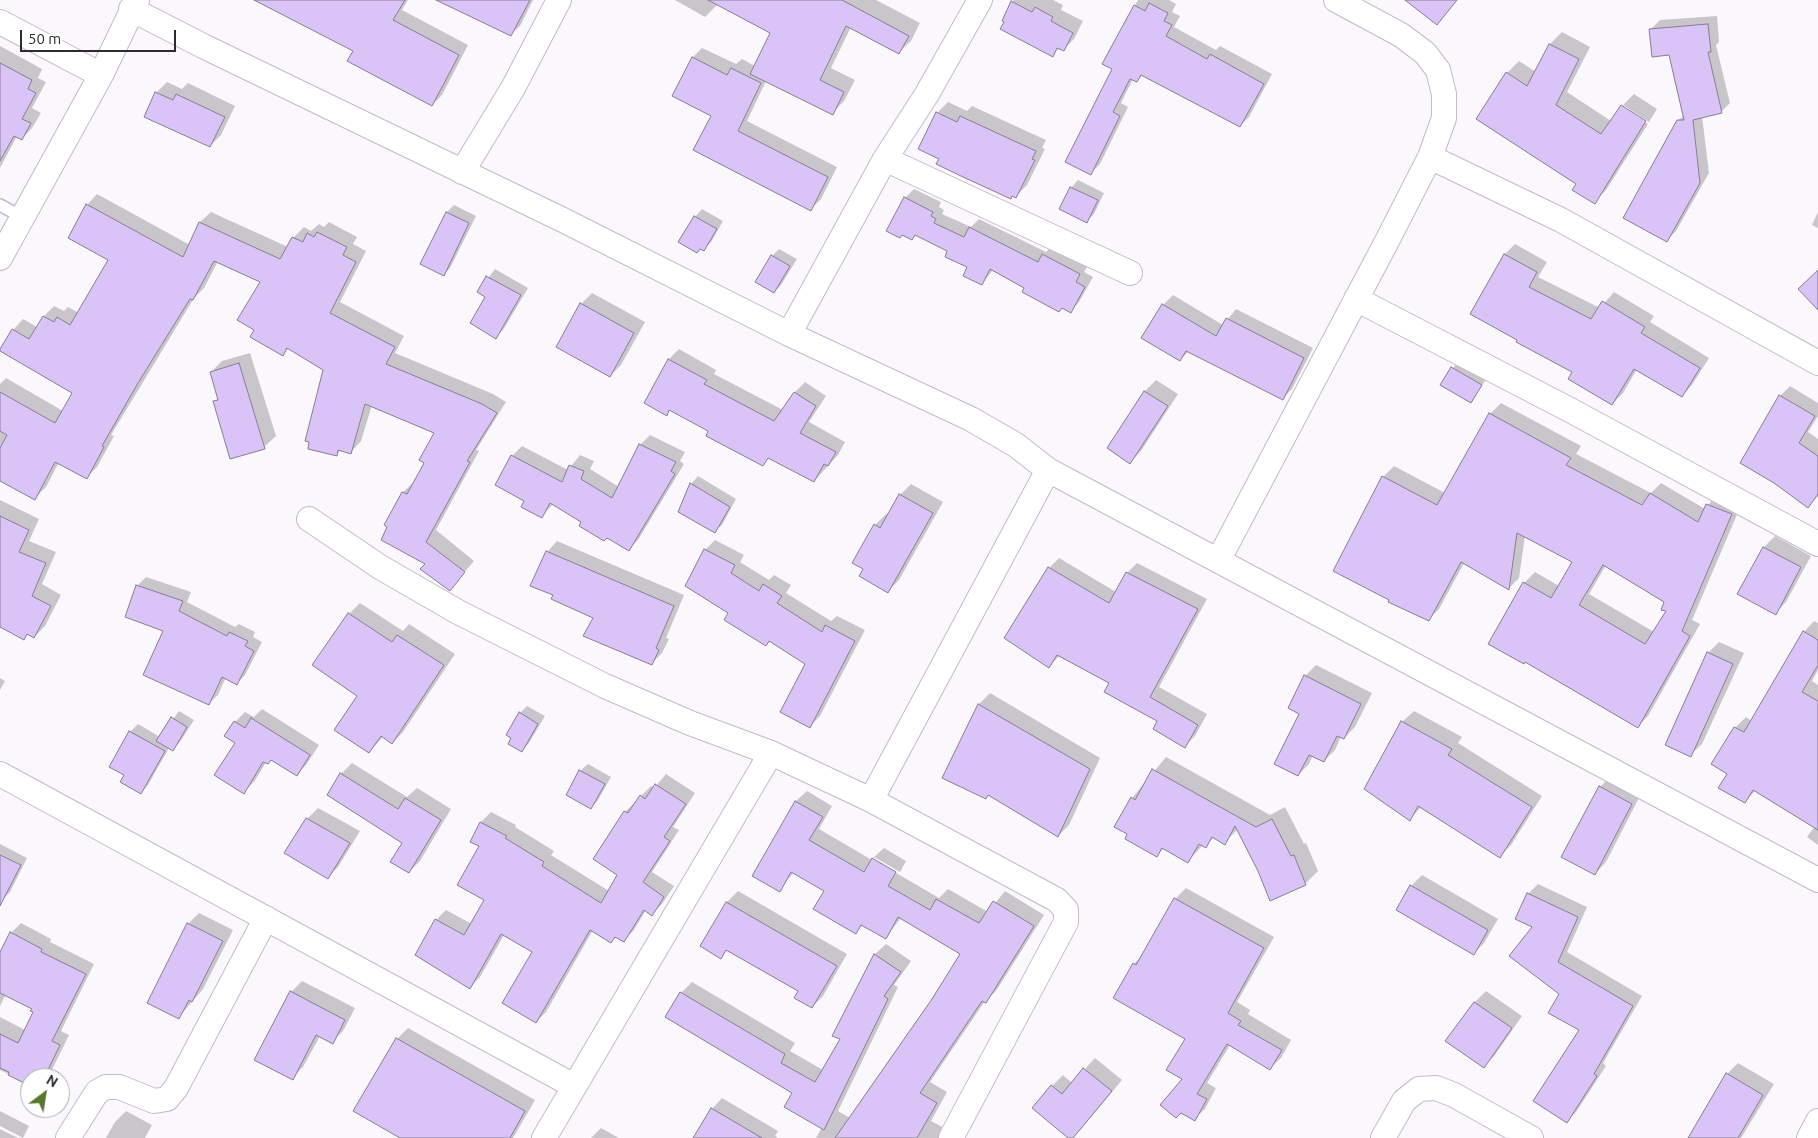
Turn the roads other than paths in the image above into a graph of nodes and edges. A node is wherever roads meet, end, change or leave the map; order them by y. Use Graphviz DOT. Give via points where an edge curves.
graph roads {
  1 [pos="559,0"];
  2 [pos="980,0"];
  3 [pos="1336,0"];
  4 [pos="134,4"];
  5 [pos="0,22"];
  6 [pos="101,74"];
  7 [pos="1430,157"];
  8 [pos="886,159"];
  9 [pos="462,172"];
  10 [pos="0,205"];
  11 [pos="22,217"];
  12 [pos="0,258"];
  13 [pos="1130,273"];
  14 [pos="1356,300"];
  15 [pos="789,334"];
  16 [pos="1818,363"];
  17 [pos="1048,470"];
  18 [pos="309,519"];
  19 [pos="1818,544"];
  20 [pos="1219,560"];
  21 [pos="771,752"];
  22 [pos="0,774"];
  23 [pos="871,800"];
  24 [pos="1818,880"];
  25 [pos="266,918"];
  26 [pos="574,1086"];
  27 [pos="1818,1121"];
  28 [pos="68,1138"];
  29 [pos="544,1138"];
  30 [pos="951,1138"];
  31 [pos="1383,1138"];
  32 [pos="1531,1138"];
  33 [pos="1809,1138"];
  1 -- 9 [label="street" via="513,88"];
  2 -- 8 [label="street"];
  3 -- 7 [label="street" via="1401,35 1425,53 1438,70 1444,94 1444,118"];
  4 -- 6 [label="street"];
  4 -- 9 [label="street" via="203,46"];
  5 -- 6 [label="street"];
  6 -- 11 [label="street"];
  7 -- 14 [label="street"];
  7 -- 16 [label="street" via="1561,220"];
  8 -- 13 [label="street"];
  8 -- 15 [label="street"];
  9 -- 15 [label="street"];
  10 -- 11 [label="lane"];
  11 -- 12 [label="street"];
  14 -- 19 [label="street"];
  14 -- 20 [label="street"];
  15 -- 17 [label="street" via="971,419"];
  17 -- 20 [label="street"];
  17 -- 23 [label="street"];
  18 -- 21 [label="street" via="380,567 458,612 605,686 690,724"];
  20 -- 24 [label="street"];
  21 -- 23 [label="street"];
  21 -- 26 [label="street"];
  22 -- 25 [label="street"];
  23 -- 30 [label="street" via="1057,900 1066,910 1066,922"];
  25 -- 26 [label="street"];
  25 -- 28 [label="street" via="176,1088 167,1099 154,1101 119,1087 106,1086 97,1092"];
  26 -- 29 [label="street"];
  27 -- 33 [label="street"];
  31 -- 32 [label="street" via="1404,1101 1419,1089 1436,1088"];
}
